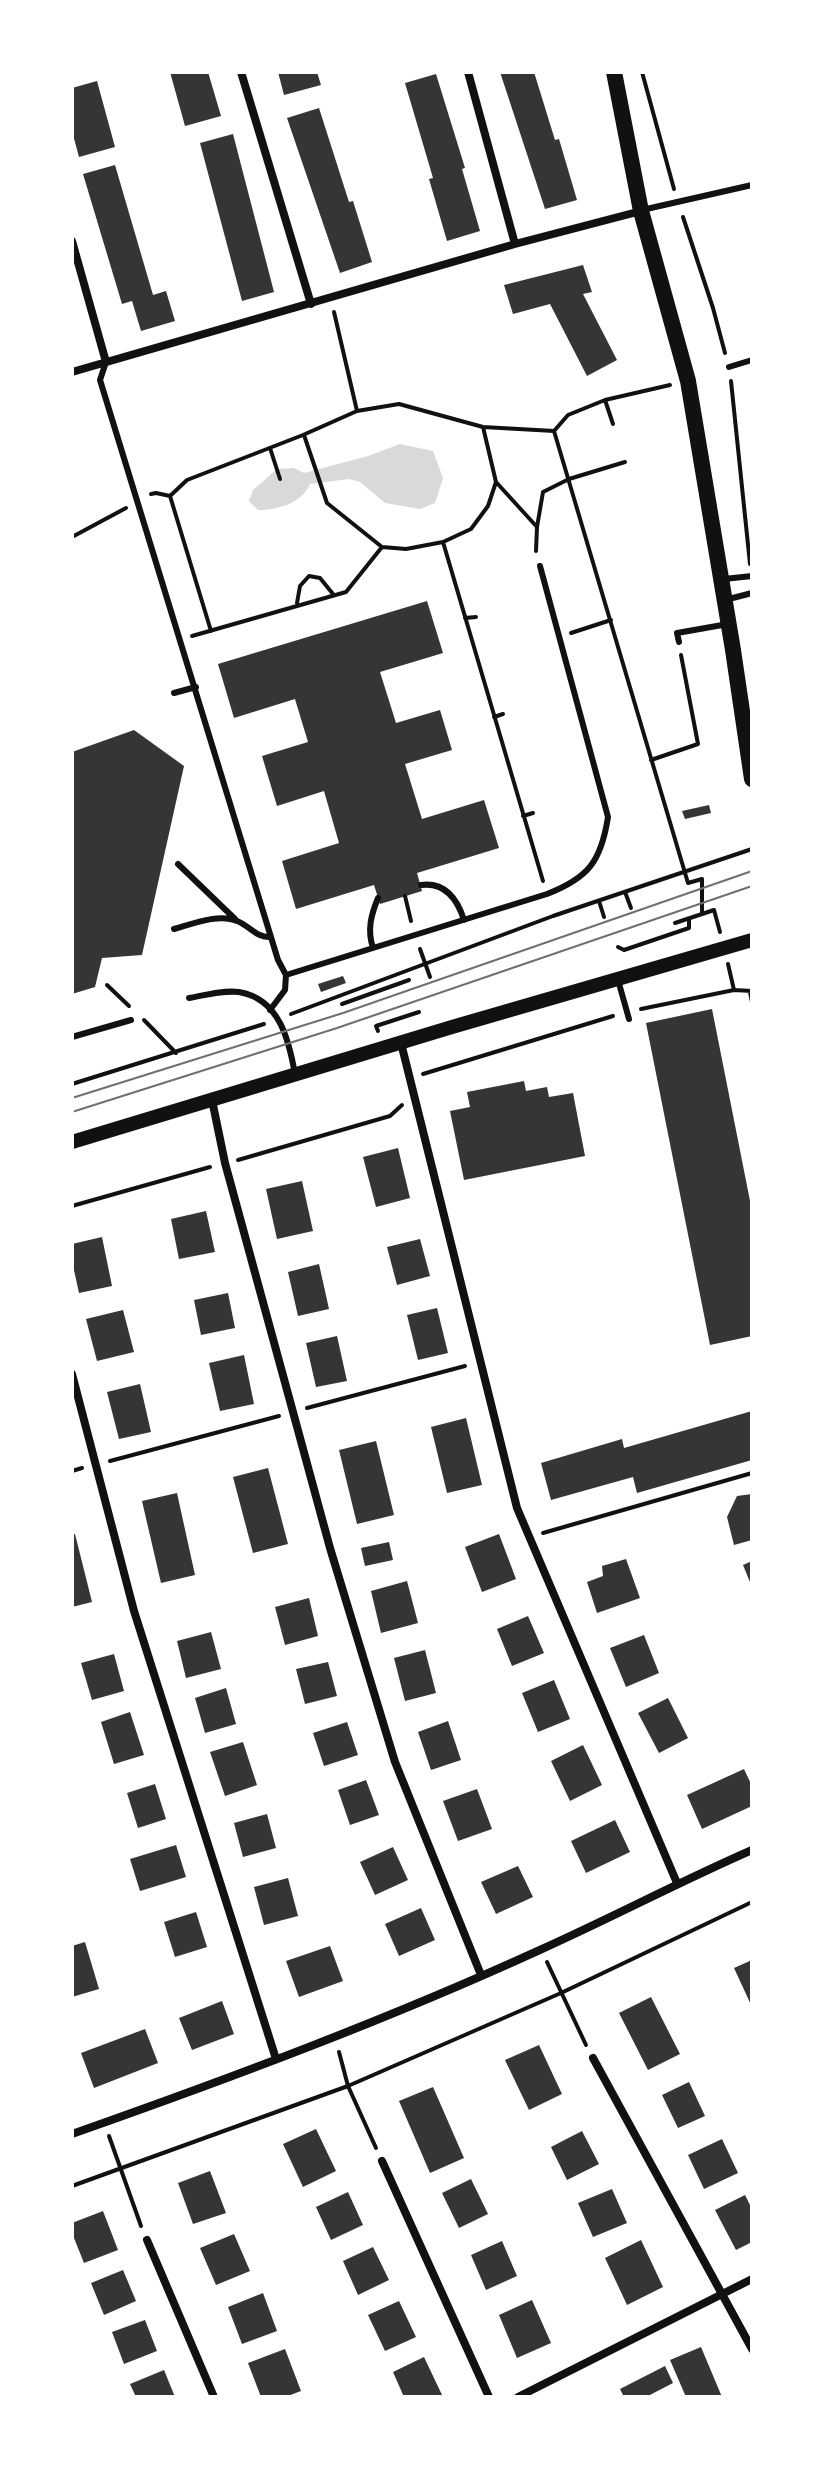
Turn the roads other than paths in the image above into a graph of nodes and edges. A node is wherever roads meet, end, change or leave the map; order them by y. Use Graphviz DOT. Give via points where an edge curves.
graph roads {
  1 [pos="241,72"];
  2 [pos="468,72"];
  3 [pos="614,72"];
  4 [pos="752,185"];
  5 [pos="641,211"];
  6 [pos="72,241"];
  7 [pos="515,244"];
  8 [pos="311,304"];
  9 [pos="752,360"];
  10 [pos="106,362"];
  11 [pos="729,367"];
  12 [pos="72,372"];
  13 [pos="540,566"];
  14 [pos="751,576"];
  15 [pos="721,579"];
  16 [pos="752,593"];
  17 [pos="725,600"];
  18 [pos="729,623"];
  19 [pos="679,642"];
  20 [pos="196,687"];
  21 [pos="174,693"];
  22 [pos="752,779"];
  23 [pos="178,864"];
  24 [pos="421,885"];
  25 [pos="378,898"];
  26 [pos="235,919"];
  27 [pos="464,920"];
  28 [pos="174,929"];
  29 [pos="271,937"];
  30 [pos="752,940"];
  31 [pos="373,948"];
  32 [pos="286,975"];
  33 [pos="618,979"];
  34 [pos="189,998"];
  35 [pos="270,1010"];
  36 [pos="628,1016"];
  37 [pos="131,1020"];
  38 [pos="72,1037"];
  39 [pos="401,1043"];
  40 [pos="295,1074"];
  41 [pos="212,1100"];
  42 [pos="72,1142"];
  43 [pos="72,1374"];
  44 [pos="752,1850"];
  45 [pos="677,1883"];
  46 [pos="481,1975"];
  47 [pos="593,2058"];
  48 [pos="276,2059"];
  49 [pos="73,2131"];
  50 [pos="382,2161"];
  51 [pos="147,2240"];
  52 [pos="752,2279"];
  53 [pos="723,2294"];
  54 [pos="752,2349"];
  55 [pos="214,2397"];
  56 [pos="489,2397"];
  57 [pos="518,2397"];
  1 -- 8 [label="street"];
  2 -- 7 [label="street"];
  3 -- 5 [label="main road"];
  4 -- 5 [label="lane"];
  5 -- 7 [label="street"];
  5 -- 15 [label="main road" via="688,381"];
  6 -- 10 [label="street"];
  7 -- 8 [label="street"];
  8 -- 10 [label="street"];
  9 -- 11 [label="lane"];
  10 -- 12 [label="street"];
  10 -- 20 [label="lane" via="100,380"];
  13 -- 27 [label="lane" via="608,817 605,837 591,866 575,883"];
  14 -- 15 [label="lane"];
  15 -- 17 [label="main road"];
  16 -- 17 [label="lane"];
  17 -- 18 [label="main road"];
  18 -- 19 [label="lane" via="677,633"];
  18 -- 22 [label="main road"];
  20 -- 21 [label="lane"];
  20 -- 29 [label="lane"];
  23 -- 26 [label="lane"];
  24 -- 27 [label="lane" via="434,883 445,890"];
  25 -- 31 [label="lane" via="370,923"];
  26 -- 28 [label="lane"];
  26 -- 29 [label="lane" via="262,938"];
  27 -- 31 [label="lane"];
  29 -- 32 [label="lane"];
  30 -- 33 [label="street"];
  31 -- 32 [label="lane"];
  32 -- 35 [label="lane" via="285,990"];
  33 -- 36 [label="lane"];
  33 -- 39 [label="street"];
  34 -- 35 [label="lane" via="238,992"];
  35 -- 40 [label="lane" via="289,1044"];
  37 -- 38 [label="lane"];
  39 -- 40 [label="street"];
  39 -- 45 [label="street" via="517,1508"];
  40 -- 41 [label="street"];
  41 -- 42 [label="street"];
  41 -- 46 [label="street" via="297,1427 395,1762"];
  43 -- 48 [label="street" via="134,1611"];
  44 -- 45 [label="street"];
  45 -- 46 [label="street"];
  46 -- 48 [label="street"];
  47 -- 53 [label="street"];
  48 -- 49 [label="street"];
  50 -- 56 [label="street"];
  51 -- 55 [label="street"];
  52 -- 53 [label="street"];
  53 -- 54 [label="street"];
  53 -- 57 [label="street"];
}
